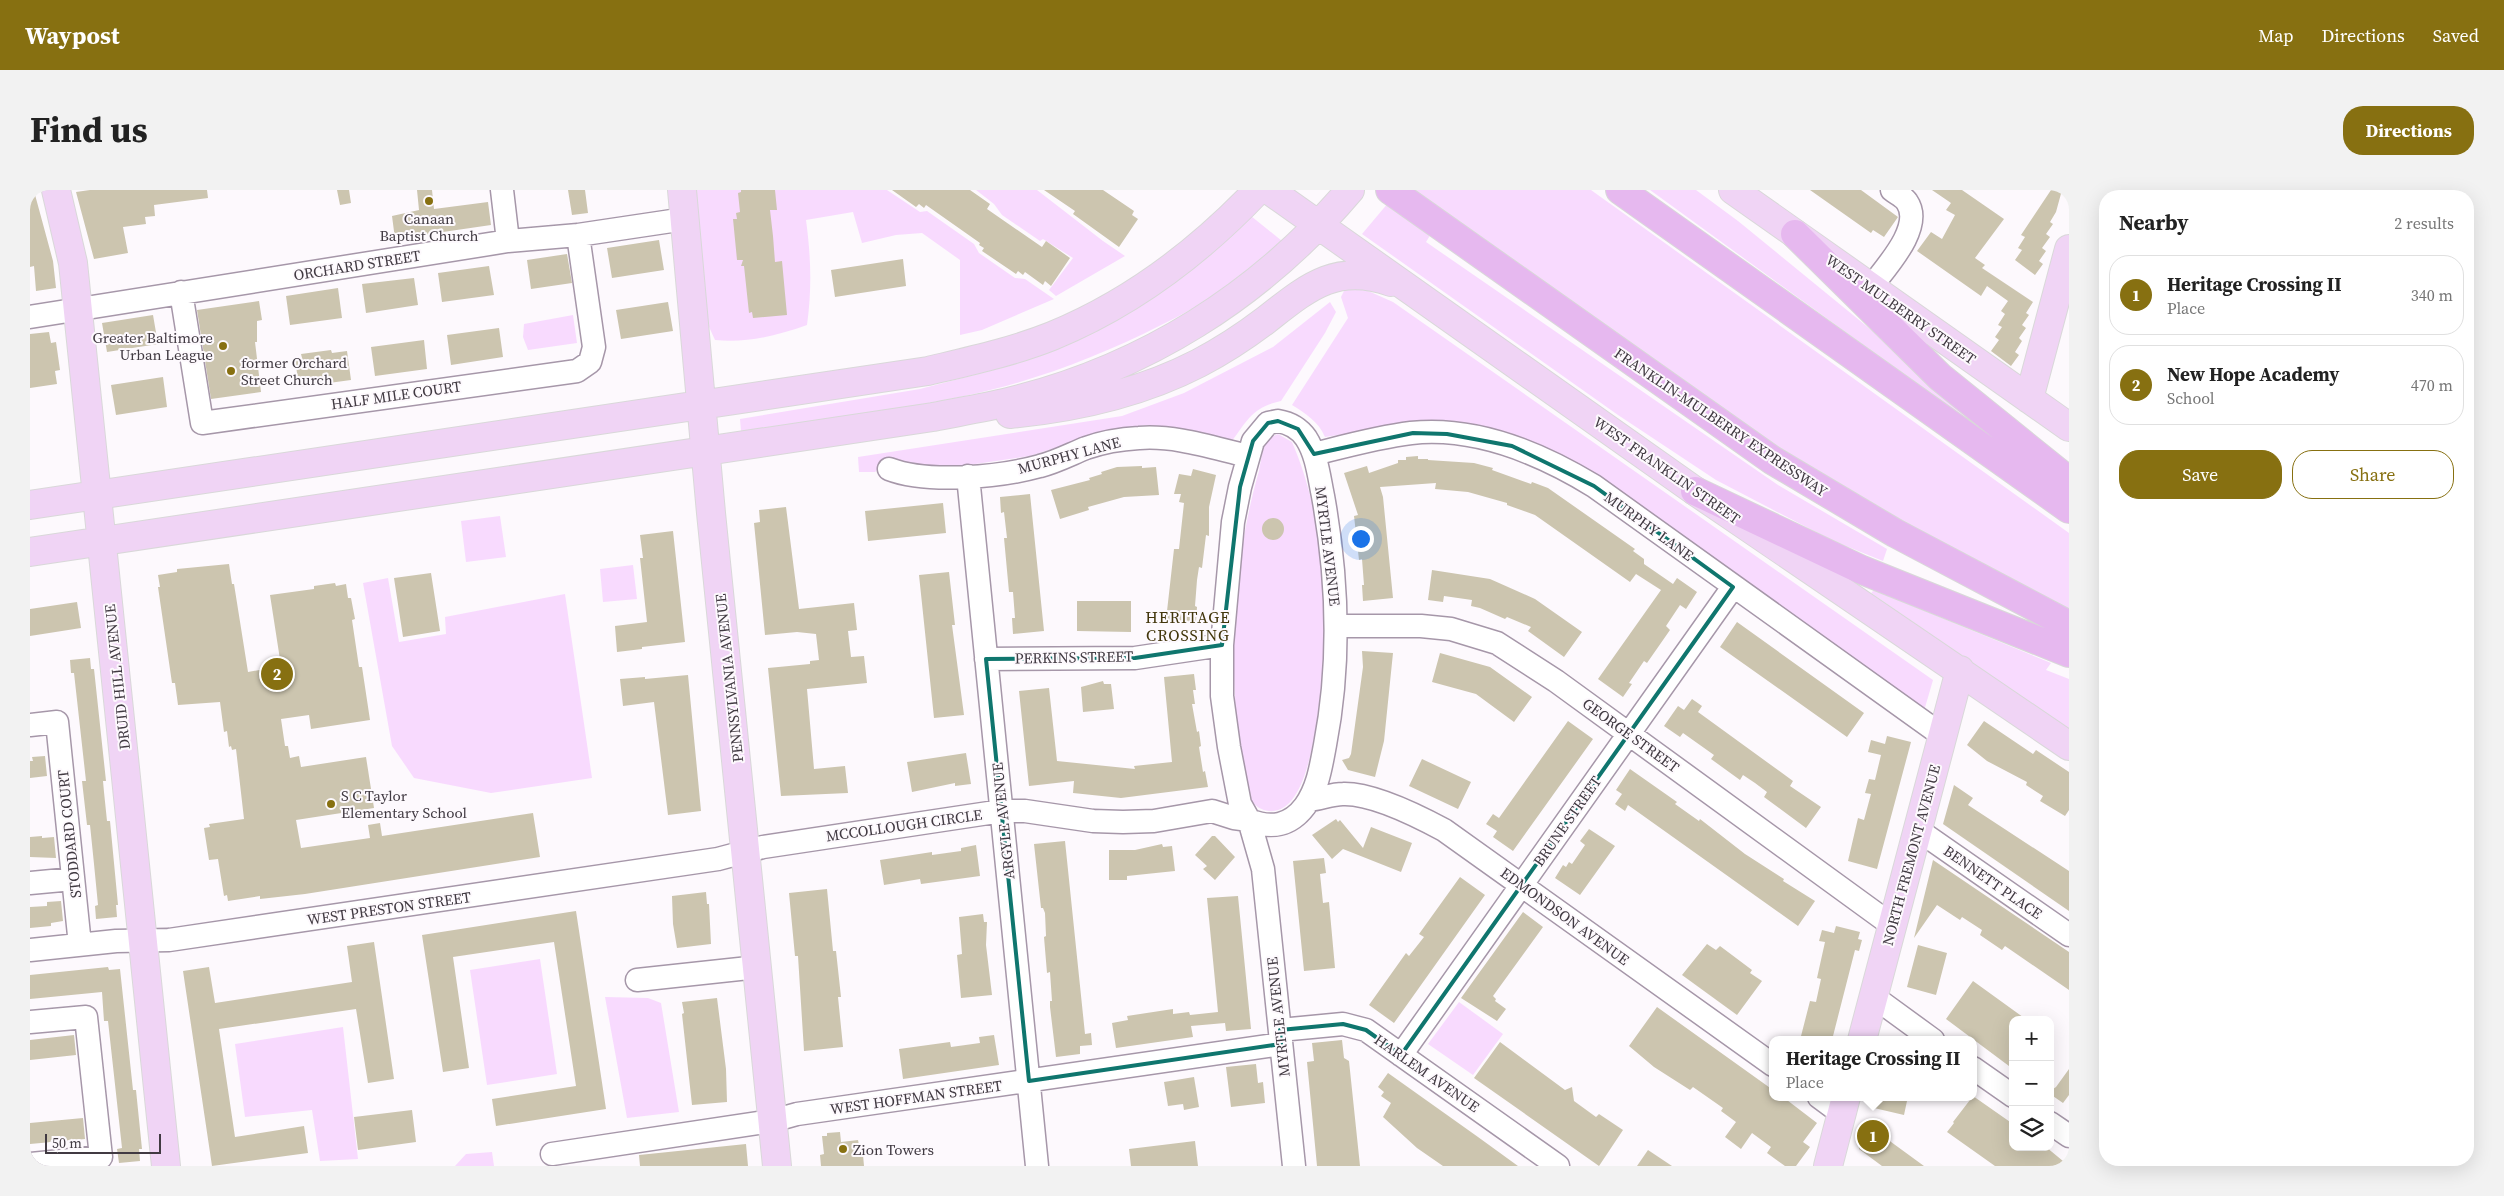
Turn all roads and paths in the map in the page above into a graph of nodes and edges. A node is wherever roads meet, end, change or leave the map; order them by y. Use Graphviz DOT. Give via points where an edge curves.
graph roads {
  1 [pos="56,190"];
  2 [pos="502,190"];
  3 [pos="682,190"];
  4 [pos="1258,190"];
  5 [pos="1269,190"];
  6 [pos="1350,190"];
  7 [pos="1390,190"];
  8 [pos="1620,190"];
  9 [pos="1733,190"];
  10 [pos="1892,190"];
  11 [pos="685,219"];
  12 [pos="1320,226"];
  13 [pos="1794,234"];
  14 [pos="578,235"];
  15 [pos="508,241"];
  16 [pos="2069,249"];
  17 [pos="1871,287"];
  18 [pos="1408,288"];
  19 [pos="181,292"];
  20 [pos="78,309"];
  21 [pos="30,317"];
  22 [pos="2029,399"];
  23 [pos="702,404"];
  24 [pos="933,417"];
  25 [pos="2069,427"];
  26 [pos="706,449"];
  27 [pos="1314,454"];
  28 [pos="1248,456"];
  29 [pos="889,469"];
  30 [pos="968,476"];
  31 [pos="2069,481"];
  32 [pos="1695,491"];
  33 [pos="98,494"];
  34 [pos="30,505"];
  35 [pos="2069,509"];
  36 [pos="103,541"];
  37 [pos="30,552"];
  38 [pos="1733,587"];
  39 [pos="2069,625"];
  40 [pos="1337,626"];
  41 [pos="1222,645"];
  42 [pos="2069,654"];
  43 [pos="986,659"];
  44 [pos="1960,670"];
  45 [pos="30,725"];
  46 [pos="1629,734"];
  47 [pos="1943,736"];
  48 [pos="2069,746"];
  49 [pos="1318,777"];
  50 [pos="1235,778"];
  51 [pos="1343,794"];
  52 [pos="1309,800"];
  53 [pos="1002,811"];
  54 [pos="1212,811"];
  55 [pos="1249,820"];
  56 [pos="1282,824"];
  57 [pos="1918,830"];
  58 [pos="746,852"];
  59 [pos="1263,869"];
  60 [pos="73,879"];
  61 [pos="30,884"];
  62 [pos="1521,885"];
  63 [pos="1893,926"];
  64 [pos="2069,934"];
  65 [pos="143,941"];
  66 [pos="80,945"];
  67 [pos="30,950"];
  68 [pos="758,967"];
  69 [pos="637,980"];
  70 [pos="1874,997"];
  71 [pos="30,1022"];
  72 [pos="1863,1036"];
  73 [pos="1928,1036"];
  74 [pos="1281,1037"];
  75 [pos="1400,1054"];
  76 [pos="1769,1061"];
  77 [pos="1977,1071"];
  78 [pos="1029,1081"];
  79 [pos="2009,1093"];
  80 [pos="1832,1101"];
  81 [pos="1844,1105"];
  82 [pos="772,1121"];
  83 [pos="2054,1126"];
  84 [pos="2069,1136"];
  85 [pos="552,1154"];
  86 [pos="31,1164"];
  87 [pos="166,1166"];
  88 [pos="777,1166"];
  89 [pos="1037,1166"];
  90 [pos="1294,1166"];
  91 [pos="1558,1166"];
  92 [pos="1828,1166"];
  1 -- 20 [label="main road, DRUID HILL AVENUE" via="73,263"];
  2 -- 15 [label="street"];
  3 -- 11 [label="main road, PENNSYLVANIA AVENUE"];
  4 -- 23 [label="main road" via="1212,234 1151,282 1052,336 1001,354 928,371"];
  5 -- 12 [label="main road, WEST FRANKLIN STREET"];
  6 -- 12 [label="main road"];
  7 -- 39 [label="highway, FRANKLIN-MULBERRY EXPRESSWAY" via="1772,460 1895,533"];
  8 -- 35 [label="highway"];
  9 -- 13 [label="main road, WEST MULBERRY STREET"];
  10 -- 17 [label="street" via="1906,200 1912,212 1912,227"];
  11 -- 14 [label="street, ORCHARD STREET"];
  11 -- 23 [label="main road, PENNSYLVANIA AVENUE"];
  12 -- 18 [label="main road, WEST FRANKLIN STREET"];
  12 -- 24 [label="main road" via="1262,279 1225,306 1144,354 1062,386 1008,402"];
  13 -- 17 [label="main road, WEST MULBERRY STREET"];
  13 -- 31 [label="highway" via="1940,377"];
  14 -- 15 [label="street, ORCHARD STREET"];
  14 -- 19 [label="street, HALF MILE COURT" via="594,347 590,362 577,370 202,423"];
  15 -- 19 [label="street, ORCHARD STREET"];
  16 -- 22 [label="main road"];
  17 -- 22 [label="main road, WEST MULBERRY STREET"];
  18 -- 24 [label="main road" via="1372,275 1334,277 1311,286 1214,355 1158,380 1062,408 1005,415"];
  18 -- 32 [label="main road, WEST FRANKLIN STREET"];
  19 -- 20 [label="street, ORCHARD STREET"];
  20 -- 21 [label="street, ORCHARD STREET"];
  20 -- 33 [label="main road, DRUID HILL AVENUE"];
  22 -- 25 [label="main road, WEST MULBERRY STREET"];
  23 -- 26 [label="main road, PENNSYLVANIA AVENUE"];
  23 -- 33 [label="main road"];
  24 -- 26 [label="main road"];
  26 -- 36 [label="main road"];
  26 -- 58 [label="main road, PENNSYLVANIA AVENUE"];
  27 -- 28 [label="street, MYRTLE AVENUE" via="1298,429 1278,421 1268,423 1262,429"];
  27 -- 38 [label="street, MURPHY LANE" via="1413,433 1455,435 1512,446 1561,466 1594,486"];
  27 -- 40 [label="street, MYRTLE AVENUE" via="1329,527"];
  28 -- 30 [label="street, MURPHY LANE" via="1168,438 1140,438 1087,448 1040,466"];
  28 -- 41 [label="street, MYRTLE AVENUE" via="1233,522"];
  29 -- 30 [label="street, MURPHY LANE" via="919,477"];
  30 -- 43 [label="street, ARGYLE AVENUE"];
  32 -- 42 [label="highway" via="1862,570"];
  32 -- 44 [label="main road, WEST FRANKLIN STREET"];
  33 -- 34 [label="main road"];
  33 -- 36 [label="main road, DRUID HILL AVENUE"];
  36 -- 37 [label="main road"];
  36 -- 65 [label="main road, DRUID HILL AVENUE"];
  38 -- 46 [label="street, BRUNE STREET"];
  38 -- 47 [label="street, MURPHY LANE"];
  40 -- 46 [label="street, GEORGE STREET" via="1421,626 1476,635 1517,654"];
  40 -- 49 [label="street, MYRTLE AVENUE" via="1328,734"];
  41 -- 43 [label="street, PERKINS STREET" via="1134,658"];
  41 -- 50 [label="street, MYRTLE AVENUE" via="1222,696"];
  43 -- 53 [label="street, ARGYLE AVENUE"];
  44 -- 47 [label="main road, NORTH FREMONT AVENUE"];
  44 -- 48 [label="main road, WEST FRANKLIN STREET"];
  45 -- 60 [label="street, STODDARD COURT" via="58,722"];
  46 -- 62 [label="street, BRUNE STREET"];
  46 -- 63 [label="street, GEORGE STREET"];
  47 -- 57 [label="main road, NORTH FREMONT AVENUE"];
  49 -- 51 [label="street"];
  49 -- 52 [label="street, MYRTLE AVENUE"];
  50 -- 54 [label="street" via="1227,795"];
  50 -- 55 [label="street, MYRTLE AVENUE" via="1240,804"];
  51 -- 52 [label="street"];
  51 -- 62 [label="street, EDMONDSON AVENUE" via="1379,802 1419,817 1444,830"];
  52 -- 56 [label="street, MYRTLE AVENUE" via="1300,812"];
  53 -- 54 [label="street, MCCOLLOUGH CIRCLE" via="1123,822 1154,821"];
  53 -- 58 [label="street, MCCOLLOUGH CIRCLE"];
  53 -- 78 [label="street, ARGYLE AVENUE"];
  54 -- 55 [label="street, MCCOLLOUGH CIRCLE"];
  55 -- 56 [label="street" via="1271,826"];
  55 -- 59 [label="street, MYRTLE AVENUE"];
  56 -- 59 [label="street, MYRTLE AVENUE"];
  57 -- 63 [label="main road, NORTH FREMONT AVENUE"];
  57 -- 64 [label="street, BENNETT PLACE"];
  58 -- 65 [label="street, WEST PRESTON STREET" via="718,859 219,933"];
  58 -- 68 [label="main road, PENNSYLVANIA AVENUE"];
  59 -- 74 [label="street, MYRTLE AVENUE"];
  60 -- 61 [label="street"];
  60 -- 66 [label="street, STODDARD COURT"];
  62 -- 75 [label="street, BRUNE STREET"];
  62 -- 76 [label="street, EDMONDSON AVENUE"];
  63 -- 70 [label="main road, NORTH FREMONT AVENUE"];
  65 -- 66 [label="street, WEST PRESTON STREET"];
  65 -- 87 [label="main road, DRUID HILL AVENUE"];
  66 -- 67 [label="street, WEST PRESTON STREET"];
  68 -- 69 [label="street"];
  68 -- 82 [label="main road, PENNSYLVANIA AVENUE"];
  70 -- 72 [label="main road, NORTH FREMONT AVENUE"];
  70 -- 73 [label="street"];
  71 -- 86 [label="street" via="86,1017 101,1157"];
  74 -- 75 [label="street, HARLEM AVENUE" via="1326,1025 1356,1027 1366,1030"];
  74 -- 78 [label="street, WEST HOFFMAN STREET"];
  74 -- 90 [label="street, MYRTLE AVENUE"];
  75 -- 91 [label="street, HARLEM AVENUE"];
  77 -- 79 [label="street"];
  78 -- 82 [label="street, WEST HOFFMAN STREET" via="797,1114"];
  78 -- 89 [label="street, ARGYLE AVENUE"];
  80 -- 81 [label="street"];
  81 -- 92 [label="main road"];
  82 -- 85 [label="street, WEST HOFFMAN STREET"];
  82 -- 88 [label="main road, PENNSYLVANIA AVENUE"];
  83 -- 84 [label="street"];
}
